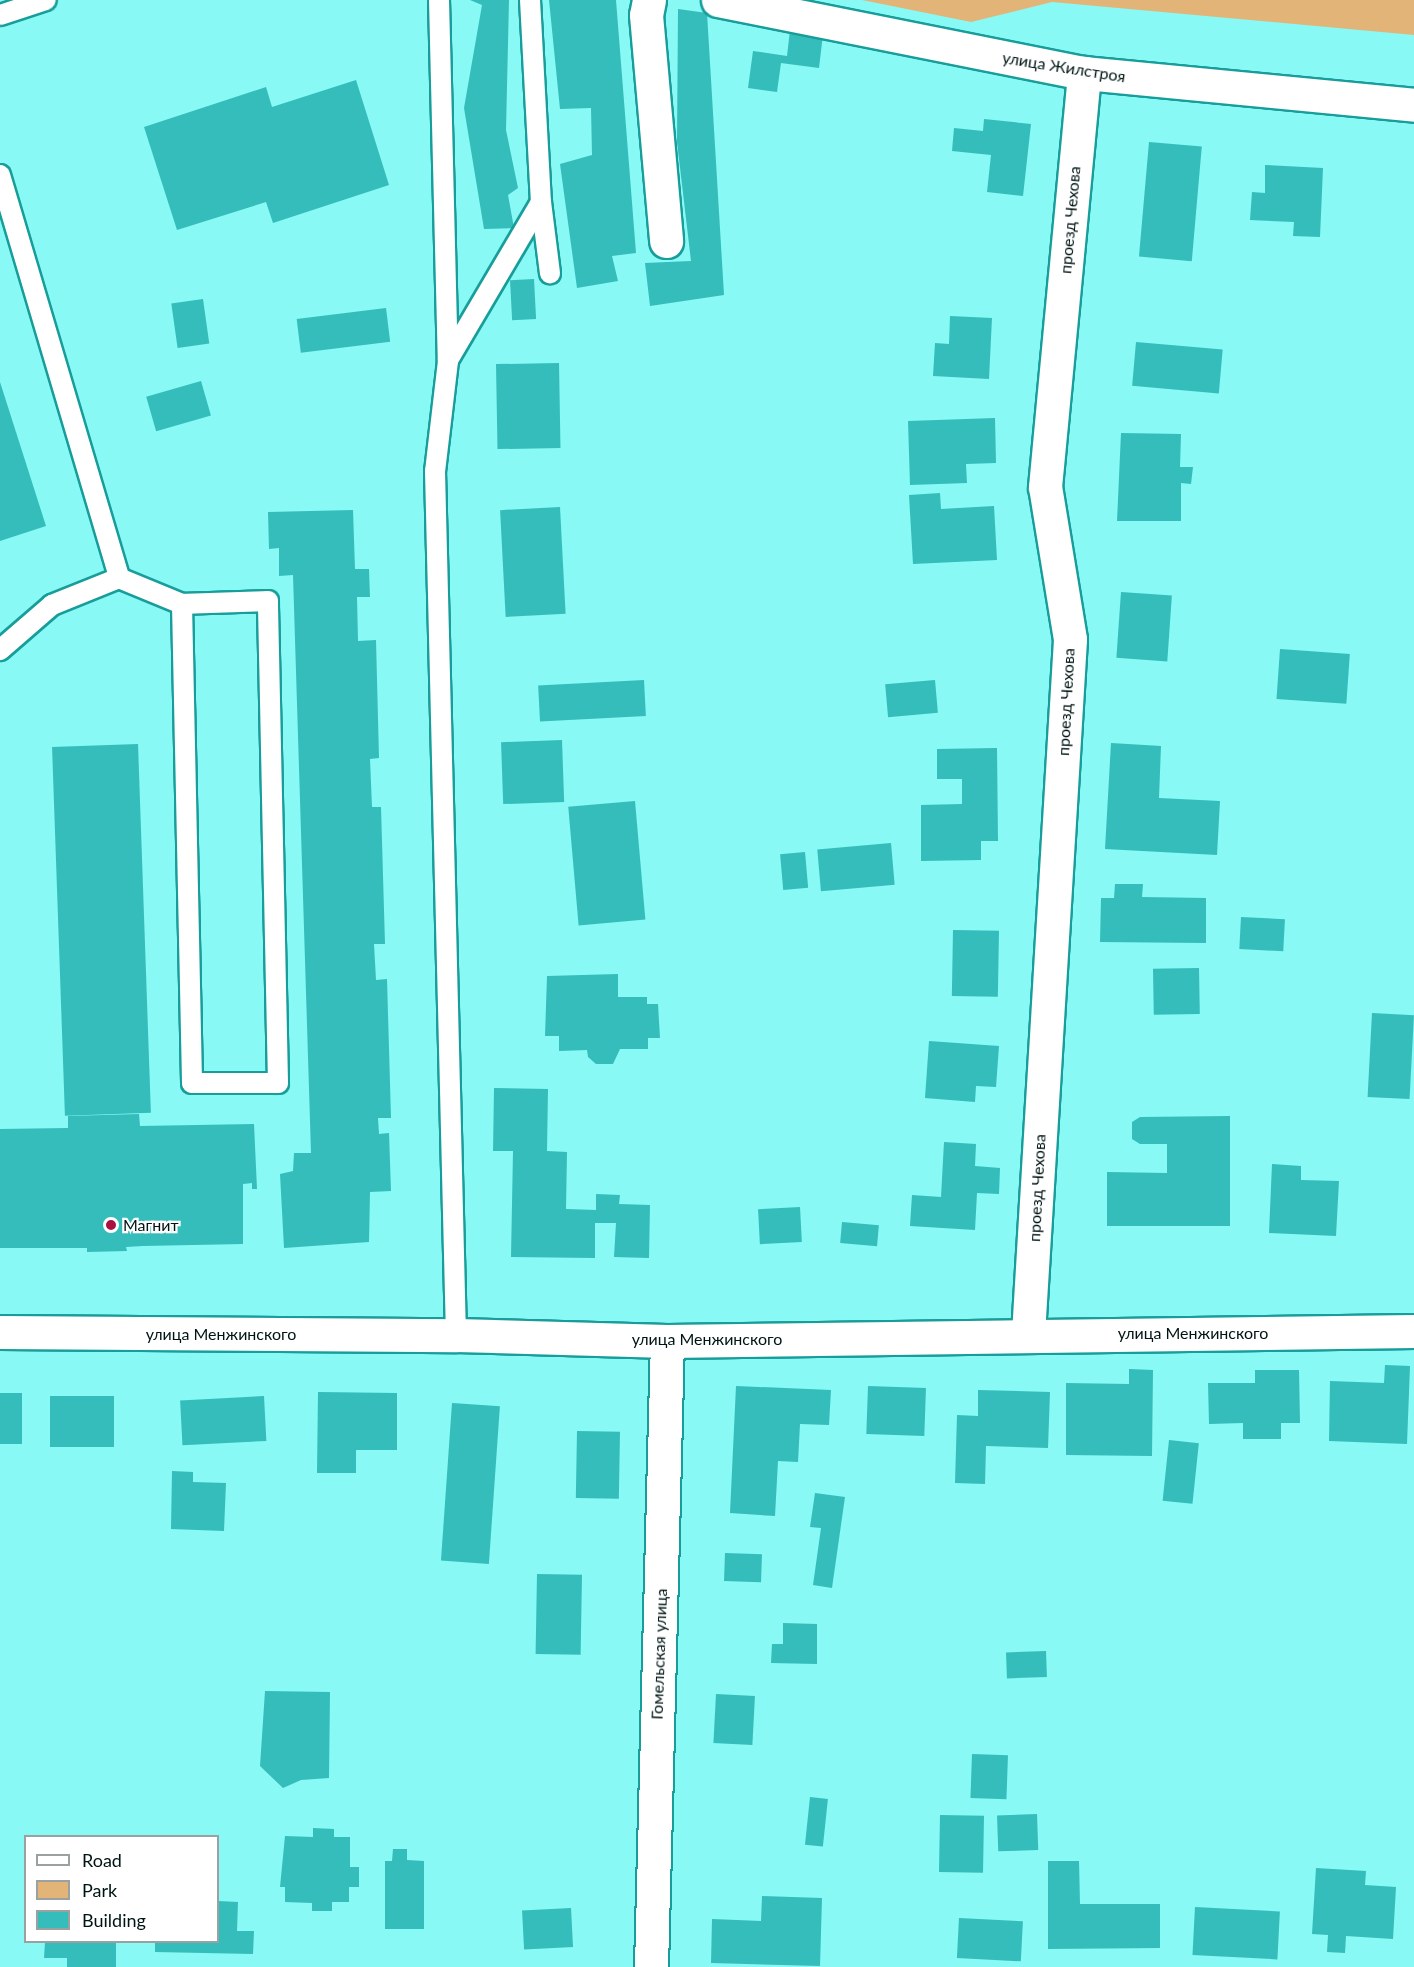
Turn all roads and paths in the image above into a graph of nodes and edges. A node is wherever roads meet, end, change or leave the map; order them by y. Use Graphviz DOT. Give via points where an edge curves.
graph roads {
  1 [pos="45,0"];
  2 [pos="439,0"];
  3 [pos="530,0"];
  4 [pos="649,0"];
  5 [pos="718,0"];
  6 [pos="0,15"];
  7 [pos="1084,74"];
  8 [pos="1414,105"];
  9 [pos="0,175"];
  10 [pos="541,202"];
  11 [pos="666,241"];
  12 [pos="550,273"];
  13 [pos="448,361"];
  14 [pos="119,578"];
  15 [pos="182,604"];
  16 [pos="0,650"];
  17 [pos="1414,1331"];
  18 [pos="0,1332"];
  19 [pos="1028,1334"];
  20 [pos="456,1335"];
  21 [pos="667,1341"];
  22 [pos="651,1967"];
  1 -- 6 [label="lane"];
  2 -- 13 [label="lane"];
  3 -- 10 [label="lane"];
  4 -- 11 [label="street" via="646,15"];
  5 -- 7 [label="street, улица Жилстроя"];
  7 -- 8 [label="street, улица Жилстроя"];
  7 -- 19 [label="street, проезд Чехова" via="1045,487 1070,639"];
  9 -- 14 [label="lane"];
  10 -- 12 [label="lane"];
  10 -- 13 [label="lane"];
  13 -- 20 [label="lane" via="435,471"];
  14 -- 15 [label="lane"];
  14 -- 16 [label="lane" via="52,605"];
  15 -- 15 [label="lane" via="192,1083 278,1083 268,601"];
  17 -- 19 [label="street, улица Менжинского"];
  18 -- 20 [label="street, улица Менжинского"];
  19 -- 21 [label="street, улица Менжинского"];
  20 -- 21 [label="street, улица Менжинского"];
  21 -- 22 [label="street, Гомельская улица"];
}
